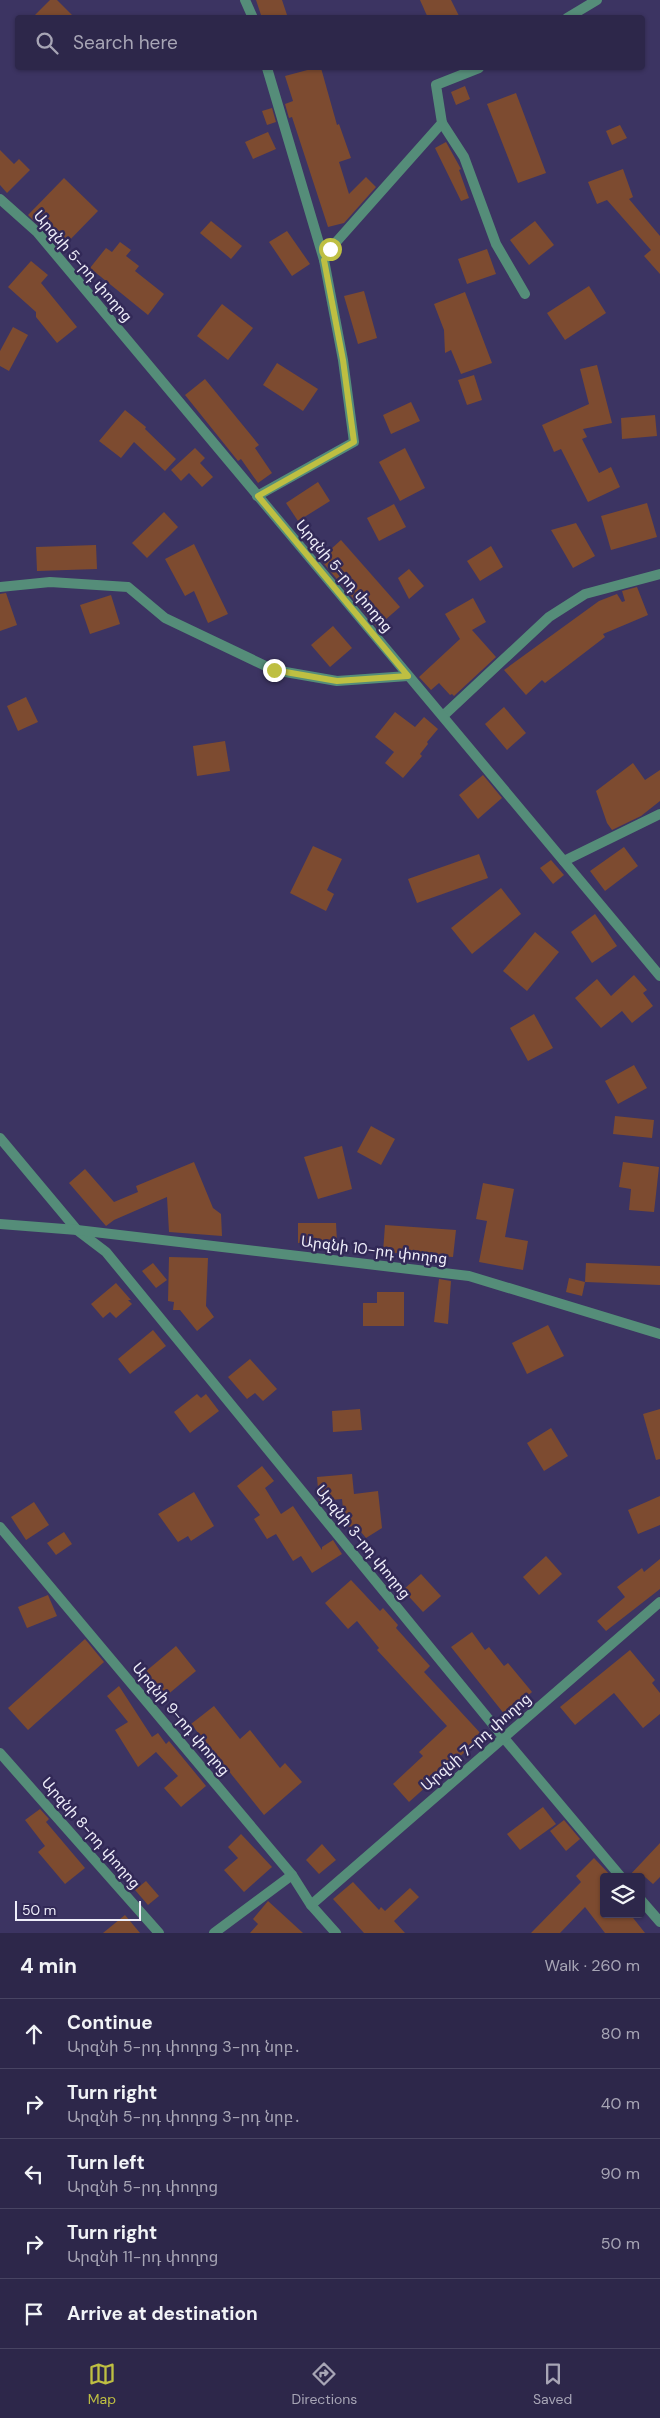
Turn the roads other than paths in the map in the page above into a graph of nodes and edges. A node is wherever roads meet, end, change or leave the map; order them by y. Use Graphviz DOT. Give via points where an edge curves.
graph roads {
  1 [pos="245,0"];
  2 [pos="597,0"];
  3 [pos="252,15"];
  4 [pos="572,15"];
  5 [pos="269,70"];
  6 [pos="474,70"];
  7 [pos="442,124"];
  8 [pos="0,199"];
  9 [pos="324,260"];
  10 [pos="525,294"];
  11 [pos="258,496"];
  12 [pos="660,574"];
  13 [pos="0,587"];
  14 [pos="408,676"];
  15 [pos="444,716"];
  16 [pos="660,814"];
  17 [pos="564,861"];
  18 [pos="660,976"];
  19 [pos="0,1138"];
  20 [pos="0,1224"];
  21 [pos="77,1230"];
  22 [pos="660,1334"];
  23 [pos="0,1527"];
  24 [pos="660,1602"];
  25 [pos="504,1738"];
  26 [pos="0,1753"];
  27 [pos="618,1873"];
  28 [pos="292,1875"];
  29 [pos="312,1905"];
  30 [pos="645,1905"];
  31 [pos="660,1922"];
  32 [pos="159,1933"];
  33 [pos="214,1933"];
  34 [pos="336,1933"];
  1 -- 3 [label="street"];
  2 -- 4 [label="street"];
  5 -- 9 [label="street"];
  6 -- 7 [label="street" via="436,85"];
  7 -- 9 [label="street" via="330,249"];
  7 -- 10 [label="street" via="464,157 496,244"];
  8 -- 11 [label="street, Արզնի 5-րդ փողոց" via="38,232"];
  9 -- 11 [label="street" via="354,442"];
  11 -- 14 [label="street, Արզնի 5-րդ փողոց"];
  12 -- 15 [label="street" via="585,594 549,617"];
  13 -- 14 [label="street" via="50,582 128,587 165,618 274,670 337,681"];
  14 -- 15 [label="street, Արզնի 5-րդ փողոց"];
  15 -- 17 [label="street, Արզնի 5-րդ փողոց"];
  16 -- 17 [label="street"];
  17 -- 18 [label="street, Արզնի 5-րդ փողոց"];
  19 -- 21 [label="street, Արզնի 3-րդ փողոց"];
  20 -- 21 [label="street, Արզնի 10-րդ փողոց"];
  21 -- 22 [label="street, Արզնի 10-րդ փողոց" via="469,1276"];
  21 -- 25 [label="street, Արզնի 3-րդ փողոց" via="106,1252"];
  23 -- 28 [label="street, Արզնի 9-րդ փողոց"];
  24 -- 25 [label="street, Արզնի 7-րդ փողոց"];
  25 -- 27 [label="street, Արզնի 3-րդ փողոց"];
  25 -- 29 [label="street, Արզնի 7-րդ փողոց"];
  26 -- 32 [label="street, Արզնի 8-րդ փողոց"];
  28 -- 29 [label="street, Արզնի 9-րդ փողոց"];
  28 -- 33 [label="street"];
  29 -- 34 [label="street, Արզնի 9-րդ փողոց"];
  30 -- 31 [label="street"];
}
